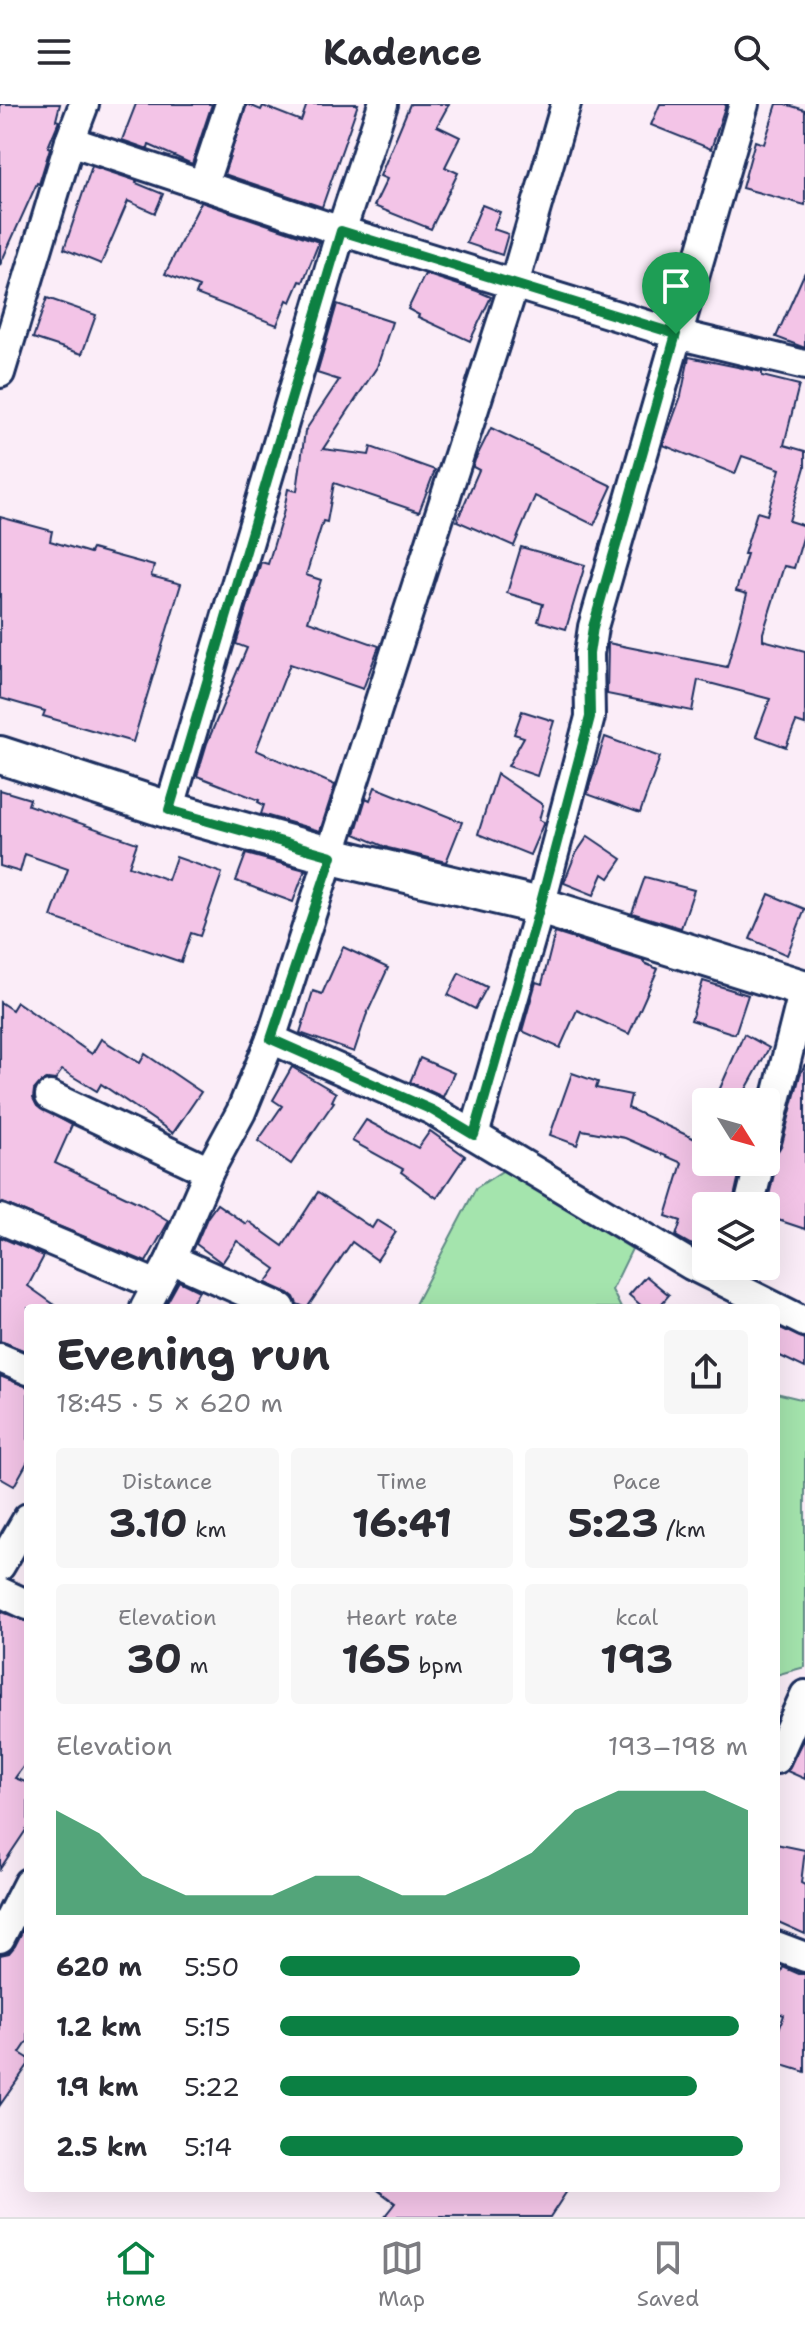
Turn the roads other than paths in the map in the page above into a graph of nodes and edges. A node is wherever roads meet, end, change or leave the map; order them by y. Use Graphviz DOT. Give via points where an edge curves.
graph roads {
  1 [pos="84,104"];
  2 [pos="230,104"];
  3 [pos="383,104"];
  4 [pos="566,104"];
  5 [pos="744,104"];
  6 [pos="70,141"];
  7 [pos="203,185"];
  8 [pos="341,231"];
  9 [pos="514,284"];
  10 [pos="676,334"];
  11 [pos="805,365"];
  12 [pos="0,373"];
  13 [pos="0,755"];
  14 [pos="169,810"];
  15 [pos="332,856"];
  16 [pos="540,906"];
  17 [pos="805,988"];
  18 [pos="271,1039"];
  19 [pos="779,1088"];
  20 [pos="50,1096"];
  21 [pos="474,1135"];
  22 [pos="209,1171"];
  23 [pos="0,1219"];
  24 [pos="171,1259"];
  25 [pos="692,1265"];
  26 [pos="740,1280"];
  27 [pos="151,1297"];
  28 [pos="272,1304"];
  29 [pos="777,1304"];
  30 [pos="780,1306"];
  31 [pos="805,1322"];
  32 [pos="0,1358"];
  33 [pos="24,1368"];
  34 [pos="24,1525"];
  35 [pos="0,1566"];
  36 [pos="0,1592"];
  37 [pos="24,1603"];
  38 [pos="805,1695"];
  39 [pos="780,1750"];
  40 [pos="24,1891"];
  41 [pos="0,1938"];
  42 [pos="780,1948"];
  43 [pos="805,1957"];
  1 -- 6 [label="street"];
  2 -- 7 [label="street"];
  3 -- 8 [label="street"];
  4 -- 9 [label="street"];
  5 -- 10 [label="street"];
  6 -- 7 [label="street"];
  6 -- 12 [label="street"];
  7 -- 8 [label="street"];
  8 -- 9 [label="street"];
  8 -- 14 [label="street"];
  9 -- 10 [label="street"];
  9 -- 15 [label="street"];
  10 -- 11 [label="street"];
  10 -- 16 [label="street" via="593,627 590,717"];
  13 -- 14 [label="street"];
  14 -- 15 [label="street"];
  15 -- 16 [label="street"];
  15 -- 18 [label="street"];
  16 -- 17 [label="street"];
  16 -- 21 [label="street"];
  17 -- 19 [label="street"];
  18 -- 21 [label="street" via="432,1110"];
  18 -- 22 [label="street"];
  20 -- 22 [label="street"];
  21 -- 25 [label="street"];
  22 -- 24 [label="street"];
  23 -- 27 [label="street"];
  24 -- 27 [label="street"];
  24 -- 28 [label="street"];
  26 -- 29 [label="street"];
  30 -- 31 [label="street"];
  32 -- 33 [label="street"];
  34 -- 35 [label="street"];
  36 -- 37 [label="street"];
  38 -- 39 [label="street"];
  40 -- 41 [label="street"];
  42 -- 43 [label="street"];
}
